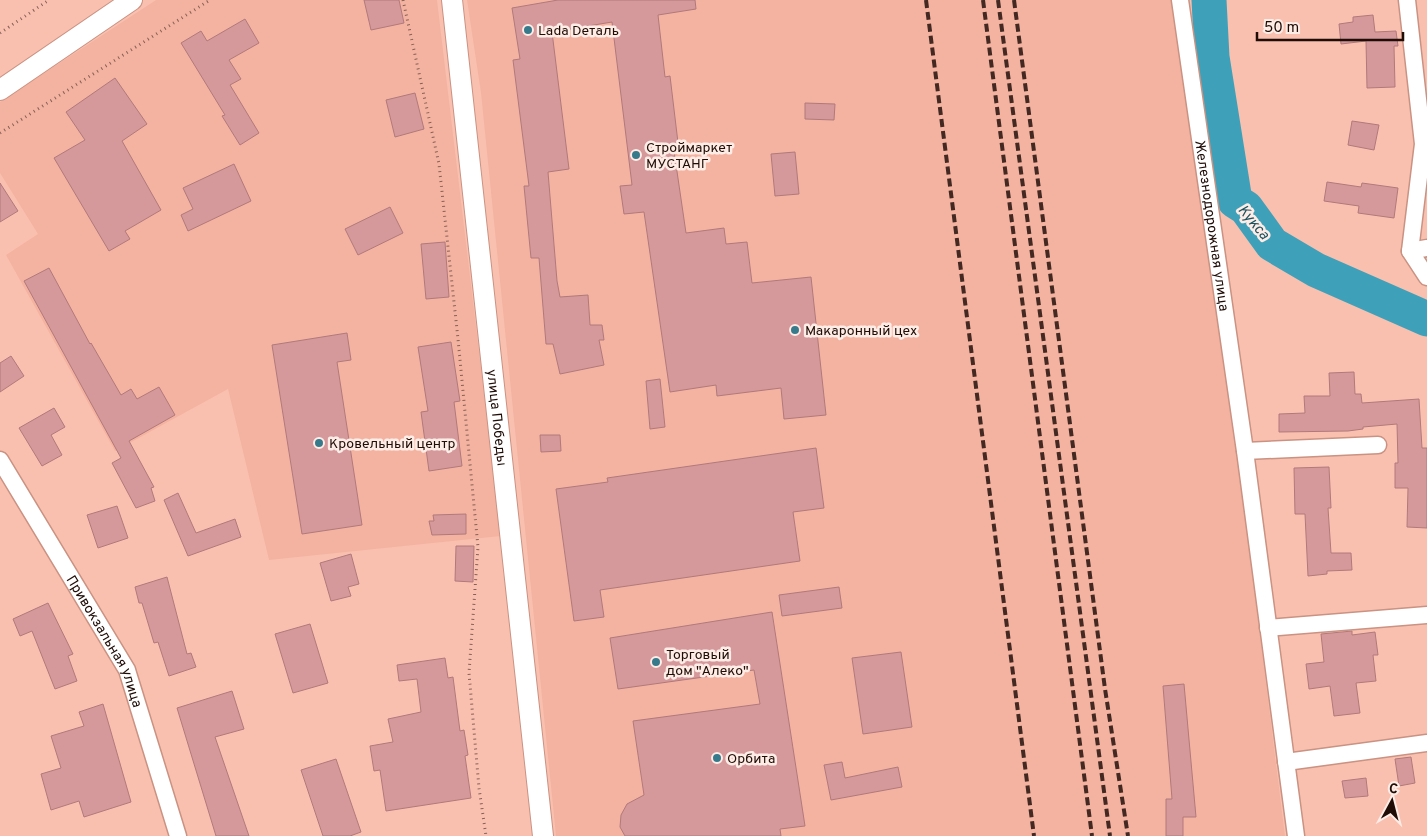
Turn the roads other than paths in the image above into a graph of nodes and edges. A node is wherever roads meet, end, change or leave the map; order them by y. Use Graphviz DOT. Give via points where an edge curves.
graph roads {
  1 [pos="452,0"];
  2 [pos="1180,0"];
  3 [pos="1407,0"];
  4 [pos="125,2"];
  5 [pos="0,90"];
  6 [pos="1427,248"];
  7 [pos="1410,251"];
  8 [pos="1427,277"];
  9 [pos="1378,445"];
  10 [pos="1245,451"];
  11 [pos="0,460"];
  12 [pos="1427,615"];
  13 [pos="1268,628"];
  14 [pos="1427,743"];
  15 [pos="1286,762"];
  16 [pos="178,836"];
  17 [pos="543,836"];
  18 [pos="1296,836"];
  1 -- 17 [label="street, улица Победы"];
  2 -- 10 [label="street, Железнодорожная улица"];
  3 -- 7 [label="street" via="1423,144"];
  4 -- 5 [label="street"];
  6 -- 7 [label="street"];
  7 -- 8 [label="street"];
  9 -- 10 [label="street"];
  10 -- 13 [label="street, Железнодорожная улица"];
  11 -- 16 [label="street, Привокзальная улица" via="127,670"];
  12 -- 13 [label="street"];
  13 -- 15 [label="street, Железнодорожная улица"];
  14 -- 15 [label="street"];
  15 -- 18 [label="street, Железнодорожная улица"];
}
